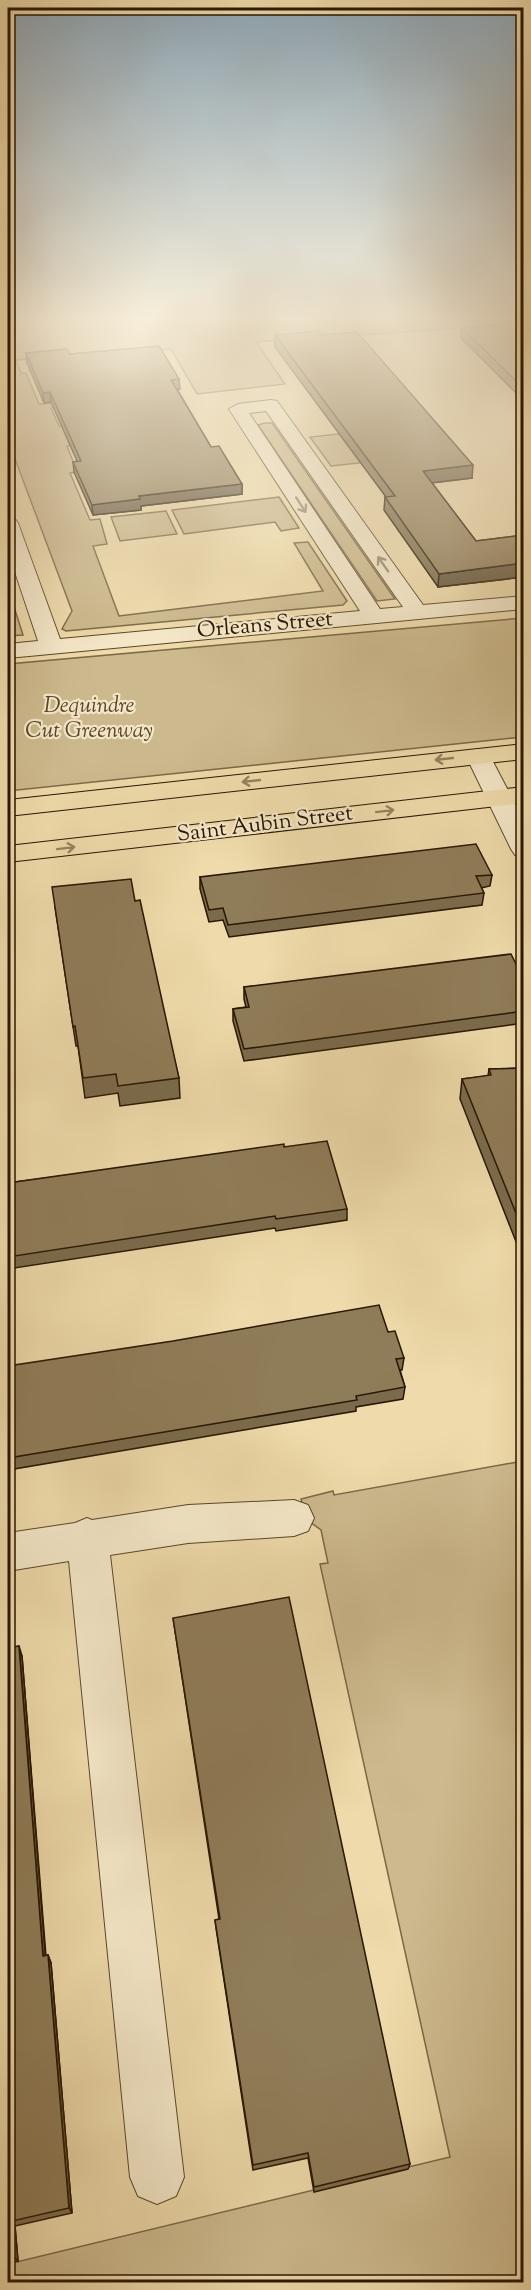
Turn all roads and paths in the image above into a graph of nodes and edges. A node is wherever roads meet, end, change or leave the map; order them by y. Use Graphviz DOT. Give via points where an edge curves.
graph roads {
  1 [pos="247,423"];
  2 [pos="284,423"];
  3 [pos="9,531"];
  4 [pos="524,602"];
  5 [pos="417,612"];
  6 [pos="374,616"];
  7 [pos="51,647"];
  8 [pos="8,651"];
  9 [pos="524,751"];
  10 [pos="478,756"];
  11 [pos="512,796"];
  12 [pos="8,808"];
  13 [pos="524,849"];
  14 [pos="8,854"];
  15 [pos="294,1518"];
  16 [pos="87,1538"];
  17 [pos="8,1552"];
  18 [pos="157,2177"];
  1 -- 6 [label="street, one-way"];
  5 -- 2 [label="street, one-way"];
  3 -- 7 [label="street"];
  4 -- 5 [label="street, Orleans Street"];
  5 -- 6 [label="street, Orleans Street"];
  6 -- 7 [label="street, Orleans Street"];
  7 -- 8 [label="street, Orleans Street"];
  9 -- 10 [label="main road, Saint Aubin Street"];
  10 -- 11 [label="street"];
  10 -- 12 [label="main road, Saint Aubin Street, one-way"];
  11 -- 13 [label="street"];
  14 -- 11 [label="main road, Saint Aubin Street, one-way"];
  15 -- 16 [label="street" via="188,1524"];
  16 -- 17 [label="street"];
  16 -- 18 [label="street"];
}
